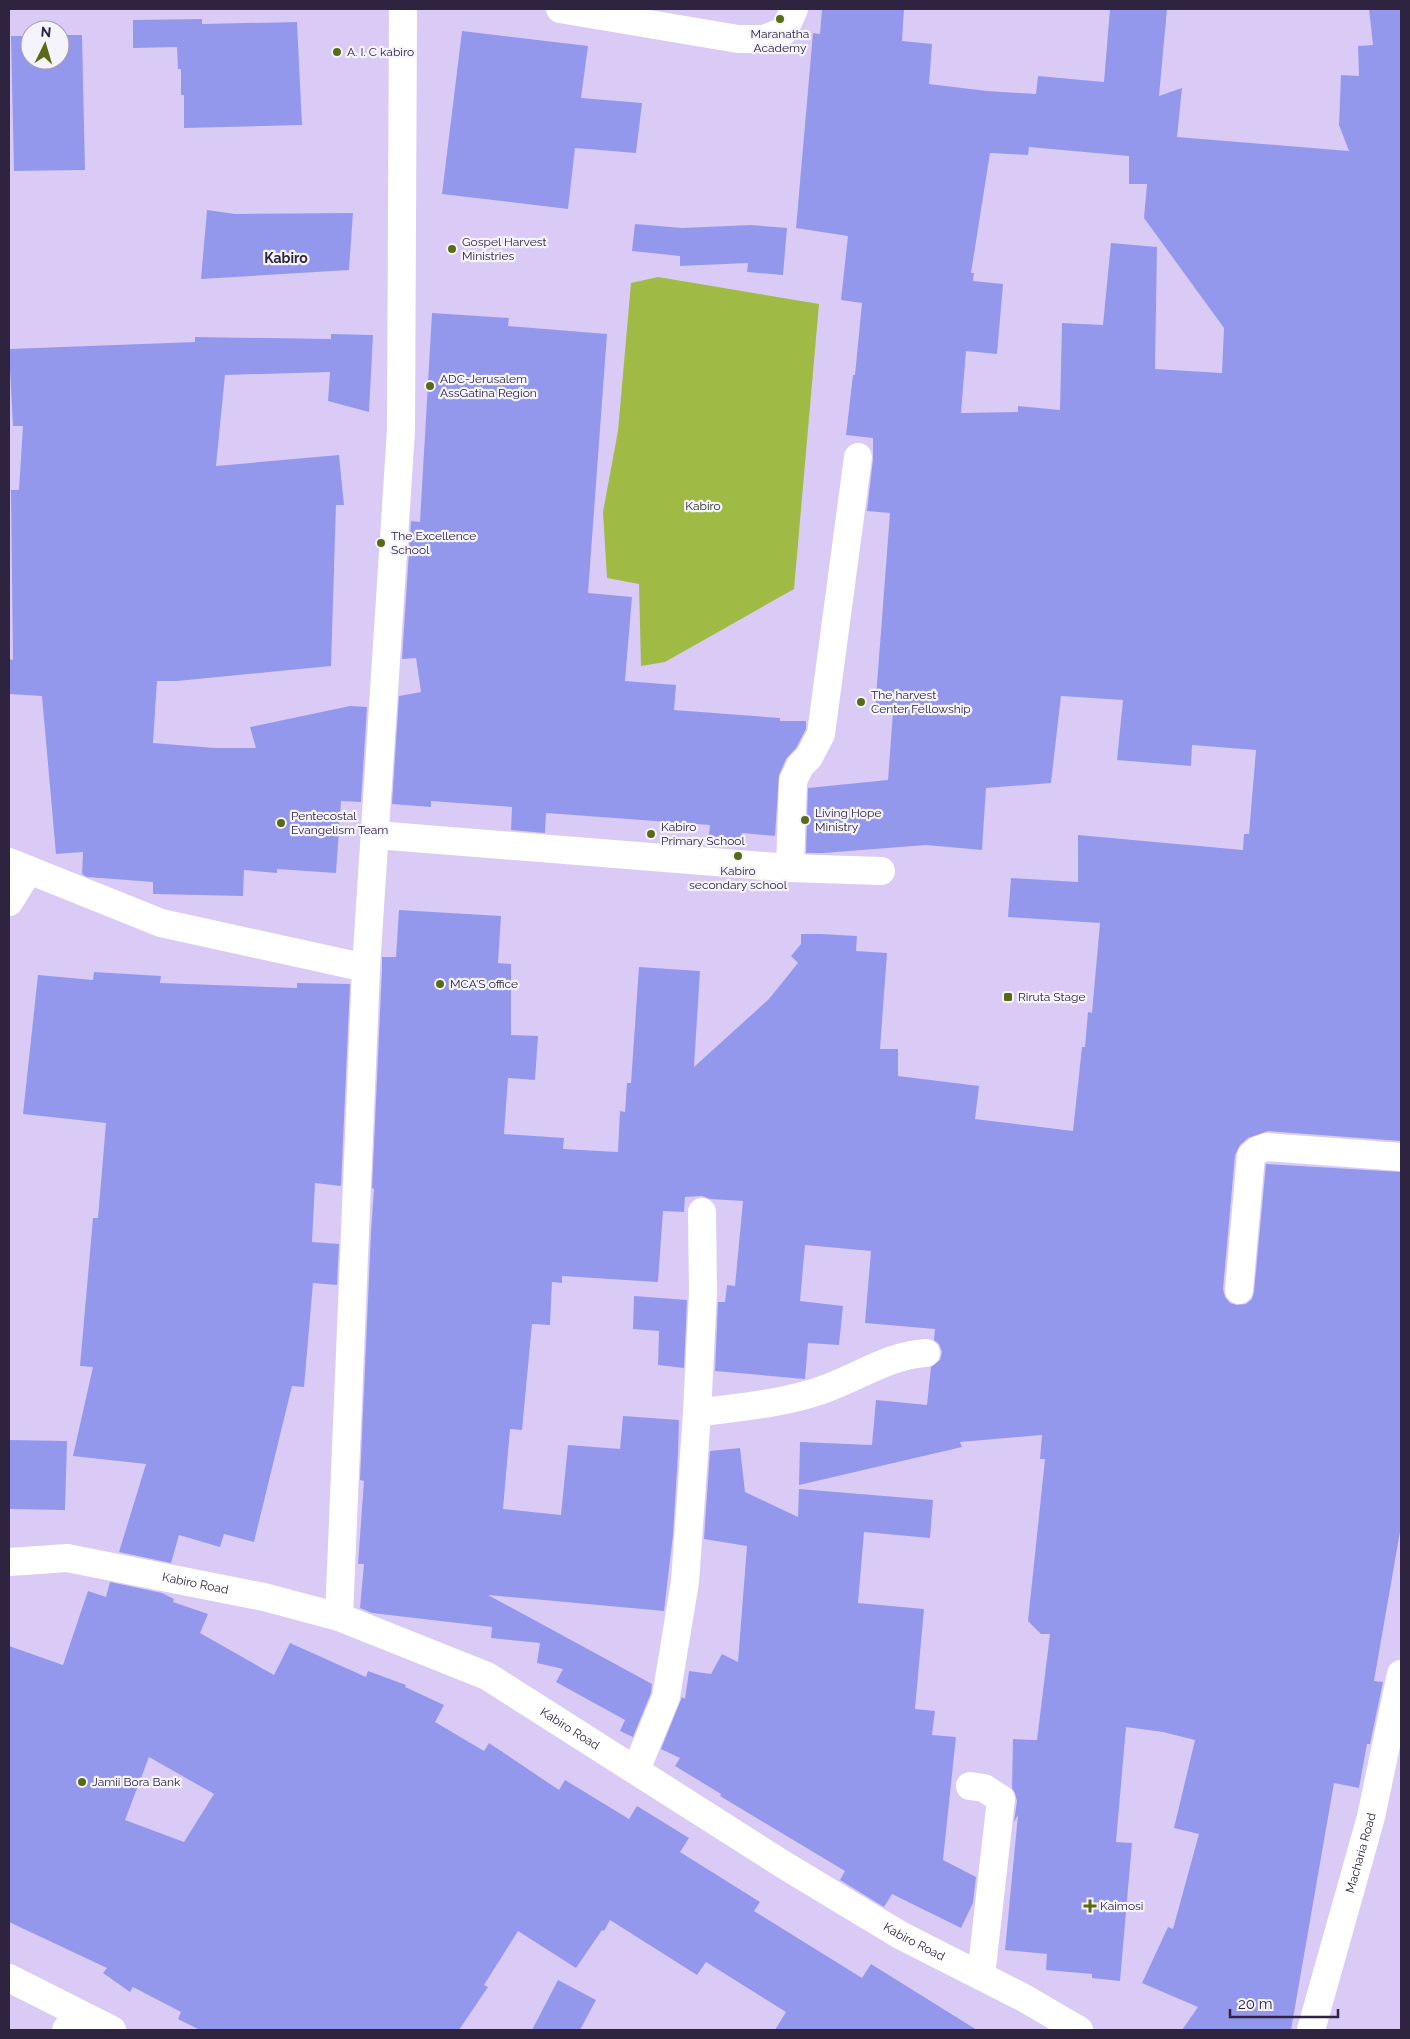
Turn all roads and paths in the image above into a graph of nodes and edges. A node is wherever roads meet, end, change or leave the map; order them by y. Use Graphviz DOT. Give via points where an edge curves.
graph roads {
  1 [pos="403,9"];
  2 [pos="560,9"];
  3 [pos="794,9"];
  4 [pos="858,457"];
  5 [pos="376,835"];
  6 [pos="19,866"];
  7 [pos="790,868"];
  8 [pos="881,870"];
  9 [pos="9,902"];
  10 [pos="366,968"];
  11 [pos="1401,1156"];
  12 [pos="702,1212"];
  13 [pos="1239,1290"];
  14 [pos="926,1353"];
  15 [pos="697,1413"];
  16 [pos="9,1562"];
  17 [pos="339,1618"];
  18 [pos="1401,1674"];
  19 [pos="636,1770"];
  20 [pos="970,1786"];
  21 [pos="980,1976"];
  22 [pos="9,1978"];
  23 [pos="72,2022"];
  24 [pos="112,2030"];
  25 [pos="1079,2030"];
  26 [pos="1311,2030"];
  1 -- 5 [label="street" via="401,430"];
  2 -- 3 [label="street" via="738,39 764,39 784,31"];
  4 -- 7 [label="street" via="821,734 793,781"];
  5 -- 7 [label="street"];
  5 -- 10 [label="street"];
  6 -- 9 [label="street"];
  6 -- 10 [label="street" via="161,923"];
  7 -- 8 [label="street"];
  10 -- 17 [label="street"];
  11 -- 13 [label="street" via="1267,1147 1258,1150 1251,1156"];
  12 -- 15 [label="street"];
  14 -- 15 [label="street" via="891,1359 836,1384 792,1398"];
  15 -- 19 [label="street" via="685,1582 666,1697"];
  16 -- 17 [label="street, Kabiro Road" via="67,1558 264,1597"];
  17 -- 19 [label="street, Kabiro Road" via="487,1676"];
  18 -- 26 [label="street, Macharia Road" via="1371,1817"];
  19 -- 21 [label="street, Kabiro Road" via="900,1935"];
  20 -- 21 [label="street" via="984,1788 1001,1799"];
  21 -- 25 [label="street, Kabiro Road"];
  22 -- 23 [label="street"];
  23 -- 24 [label="street"];
}
